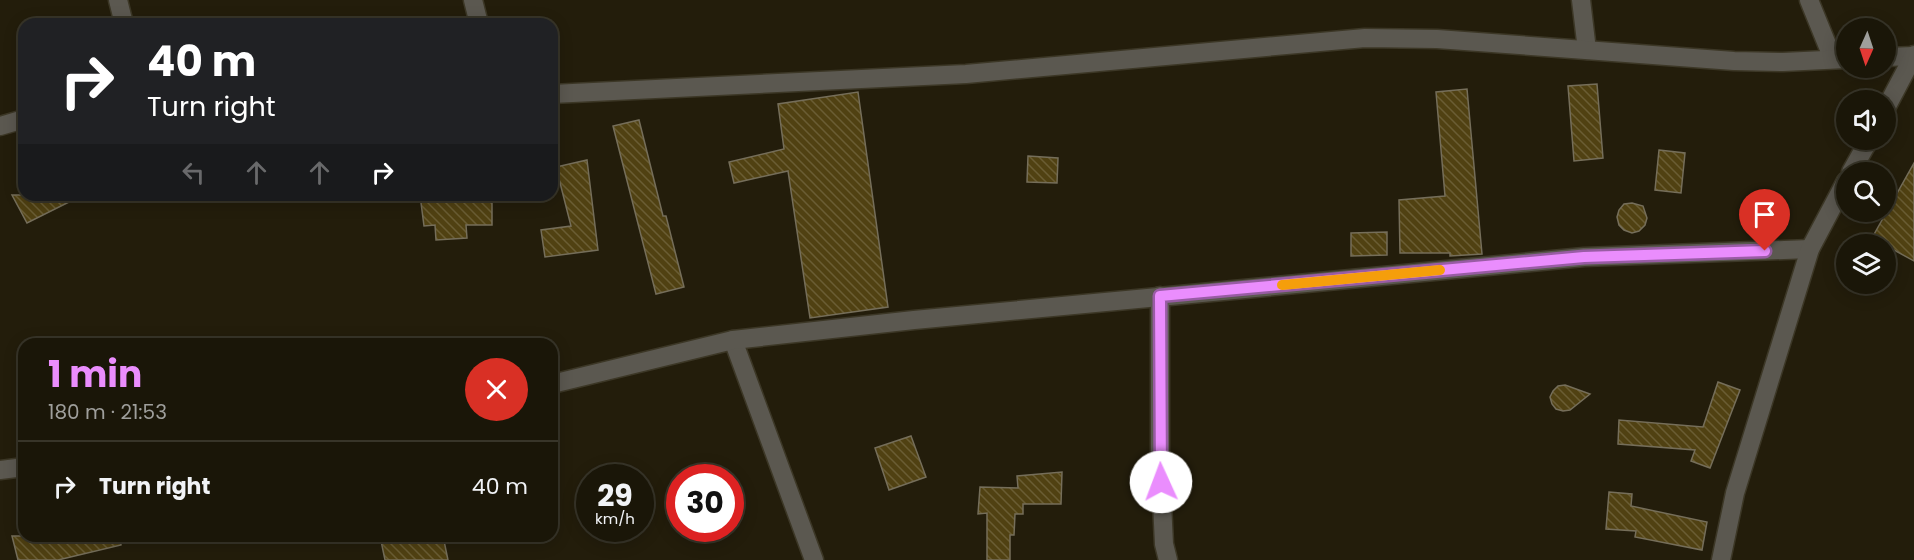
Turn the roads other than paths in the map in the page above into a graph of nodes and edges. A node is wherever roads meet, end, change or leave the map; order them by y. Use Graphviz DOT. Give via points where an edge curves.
graph roads {
  1 [pos="118,0"];
  2 [pos="473,0"];
  3 [pos="1581,0"];
  4 [pos="1809,0"];
  5 [pos="122,18"];
  6 [pos="478,18"];
  7 [pos="1587,50"];
  8 [pos="1836,51"];
  9 [pos="1914,55"];
  10 [pos="1896,56"];
  11 [pos="1836,59"];
  12 [pos="1896,90"];
  13 [pos="558,94"];
  14 [pos="18,121"];
  15 [pos="0,126"];
  16 [pos="1836,200"];
  17 [pos="1810,249"];
  18 [pos="1160,296"];
  19 [pos="733,340"];
  20 [pos="558,383"];
  21 [pos="18,468"];
  22 [pos="0,470"];
  23 [pos="814,560"];
  24 [pos="1168,560"];
  25 [pos="1721,560"];
  1 -- 5 [label="street"];
  2 -- 6 [label="street"];
  3 -- 7 [label="street"];
  4 -- 8 [label="street"];
  7 -- 11 [label="street" via="1734,61"];
  7 -- 13 [label="street" via="1365,38 966,74"];
  9 -- 10 [label="street"];
  9 -- 12 [label="street"];
  14 -- 15 [label="street"];
  16 -- 17 [label="street"];
  17 -- 18 [label="street" via="1584,257"];
  17 -- 25 [label="street" via="1735,493"];
  18 -- 19 [label="street"];
  18 -- 24 [label="street" via="1160,461"];
  19 -- 20 [label="street"];
  19 -- 23 [label="street"];
  21 -- 22 [label="street"];
}
